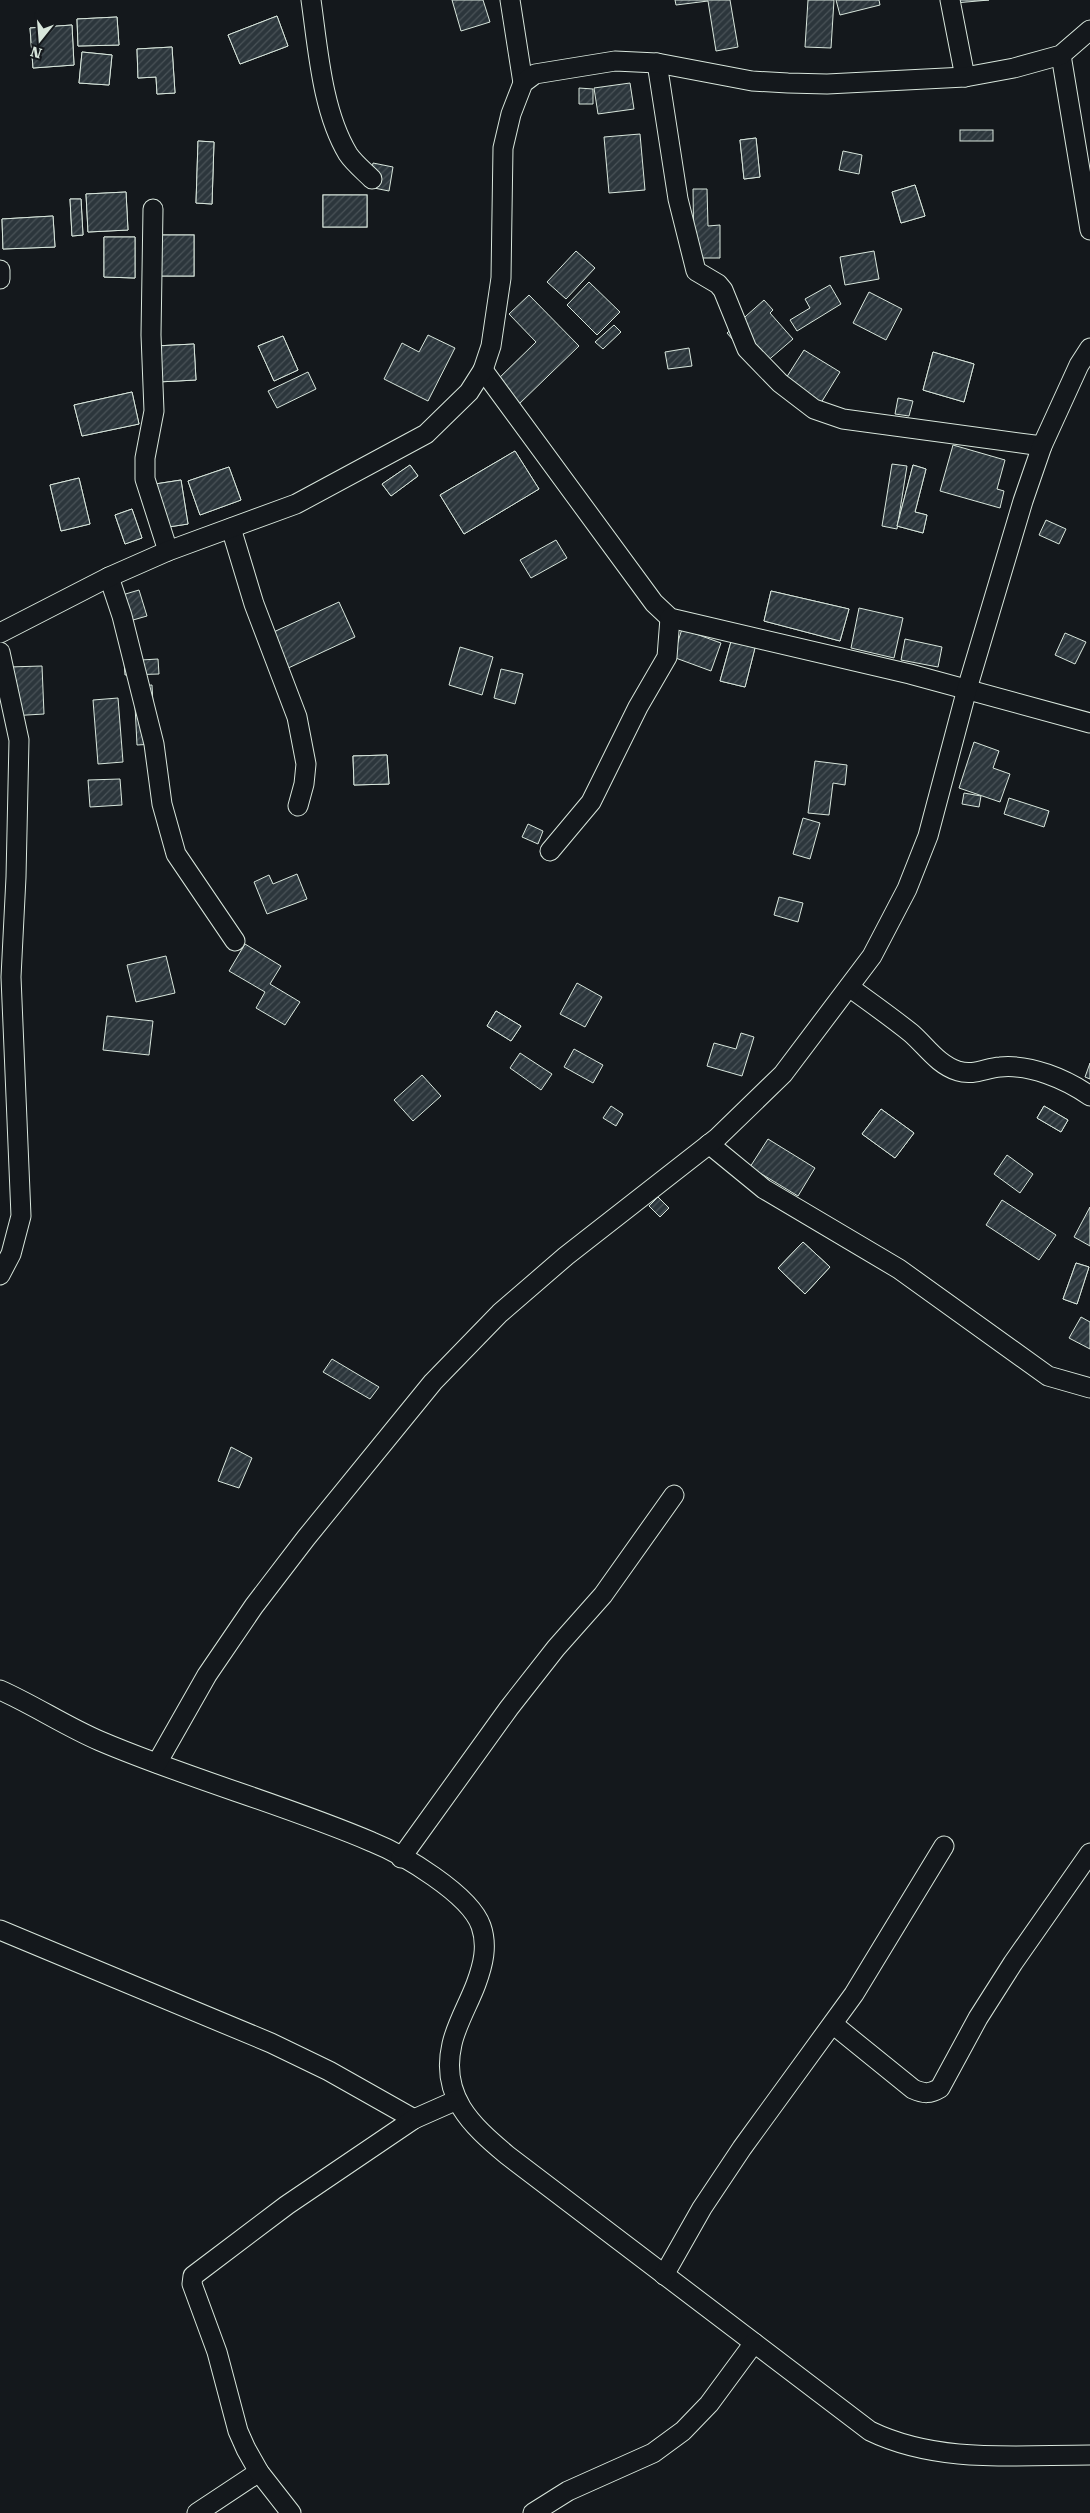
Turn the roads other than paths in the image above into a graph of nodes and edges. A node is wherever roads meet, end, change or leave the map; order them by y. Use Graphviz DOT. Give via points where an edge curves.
graph roads {
  1 [pos="311,0"];
  2 [pos="510,0"];
  3 [pos="950,0"];
  4 [pos="1090,30"];
  5 [pos="1061,55"];
  6 [pos="657,63"];
  7 [pos="965,77"];
  8 [pos="523,83"];
  9 [pos="372,179"];
  10 [pos="153,209"];
  11 [pos="1090,230"];
  12 [pos="0,270"];
  13 [pos="0,279"];
  14 [pos="1090,348"];
  15 [pos="483,370"];
  16 [pos="1042,446"];
  17 [pos="231,528"];
  18 [pos="168,551"];
  19 [pos="109,577"];
  20 [pos="670,618"];
  21 [pos="0,633"];
  22 [pos="0,652"];
  23 [pos="967,689"];
  24 [pos="1090,723"];
  25 [pos="298,806"];
  26 [pos="550,851"];
  27 [pos="235,941"];
  28 [pos="849,987"];
  29 [pos="1090,1096"];
  30 [pos="709,1144"];
  31 [pos="0,1275"];
  32 [pos="1090,1388"];
  33 [pos="674,1495"];
  34 [pos="0,1690"];
  35 [pos="156,1763"];
  36 [pos="944,1846"];
  37 [pos="1090,1853"];
  38 [pos="401,1858"];
  39 [pos="0,1930"];
  40 [pos="834,2025"];
  41 [pos="457,2100"];
  42 [pos="414,2119"];
  43 [pos="664,2275"];
  44 [pos="754,2343"];
  45 [pos="1090,2455"];
  46 [pos="259,2472"];
  47 [pos="197,2513"];
  48 [pos="291,2513"];
  49 [pos="533,2513"];
  1 -- 9 [label="street" via="323,80 337,130 349,155"];
  2 -- 8 [label="street"];
  3 -- 7 [label="street"];
  4 -- 5 [label="street"];
  5 -- 7 [label="street"];
  5 -- 11 [label="street"];
  6 -- 7 [label="street" via="752,81 788,83"];
  6 -- 8 [label="street" via="615,60 535,74"];
  6 -- 16 [label="street" via="678,200 696,271 723,290 747,348 780,383 814,409 843,419"];
  8 -- 15 [label="street" via="503,148 501,278 491,346"];
  10 -- 18 [label="street" via="151,335 154,411 145,458 145,479"];
  12 -- 13 [label="street"];
  14 -- 16 [label="street" via="1078,365"];
  15 -- 17 [label="street" via="469,392 426,434 296,504"];
  15 -- 20 [label="street" via="654,603"];
  16 -- 23 [label="street"];
  17 -- 18 [label="street"];
  17 -- 25 [label="street" via="254,604 299,725 306,764"];
  18 -- 19 [label="street"];
  19 -- 21 [label="street"];
  19 -- 27 [label="street" via="154,744 162,804 176,854"];
  20 -- 23 [label="street"];
  20 -- 26 [label="street" via="667,658 638,707 591,802"];
  22 -- 31 [label="street" via="19,740 11,977 21,1216 11,1254"];
  23 -- 24 [label="street"];
  23 -- 28 [label="street" via="928,836 907,889 872,956"];
  28 -- 29 [label="street" via="912,1034 942,1062 958,1071 971,1073 1016,1067 1058,1079"];
  28 -- 30 [label="street" via="783,1074"];
  30 -- 32 [label="street" via="764,1189 899,1269 1048,1376"];
  30 -- 35 [label="street" via="544,1274 500,1312 433,1382 254,1606 207,1675"];
  33 -- 38 [label="street" via="604,1596 556,1648 509,1708"];
  34 -- 35 [label="street" via="54,1720"];
  35 -- 38 [label="street" via="373,1842"];
  36 -- 40 [label="street"];
  37 -- 40 [label="street" via="1012,1963 940,2088 923,2094 913,2089"];
  38 -- 41 [label="street" via="441,1881 468,1904 481,1925 485,1946 483,1967 452,2044 450,2070"];
  39 -- 42 [label="street" via="271,2044 329,2071"];
  40 -- 43 [label="street" via="742,2148 702,2208"];
  41 -- 42 [label="street"];
  41 -- 43 [label="street" via="477,2130"];
  42 -- 46 [label="street" via="287,2205 193,2276 192,2284 218,2352 238,2431"];
  43 -- 44 [label="street"];
  44 -- 45 [label="street" via="870,2431 889,2440 966,2454 1009,2457"];
  44 -- 49 [label="street" via="709,2404 683,2431 653,2453 568,2490"];
  46 -- 47 [label="street"];
  46 -- 48 [label="street"];
}
